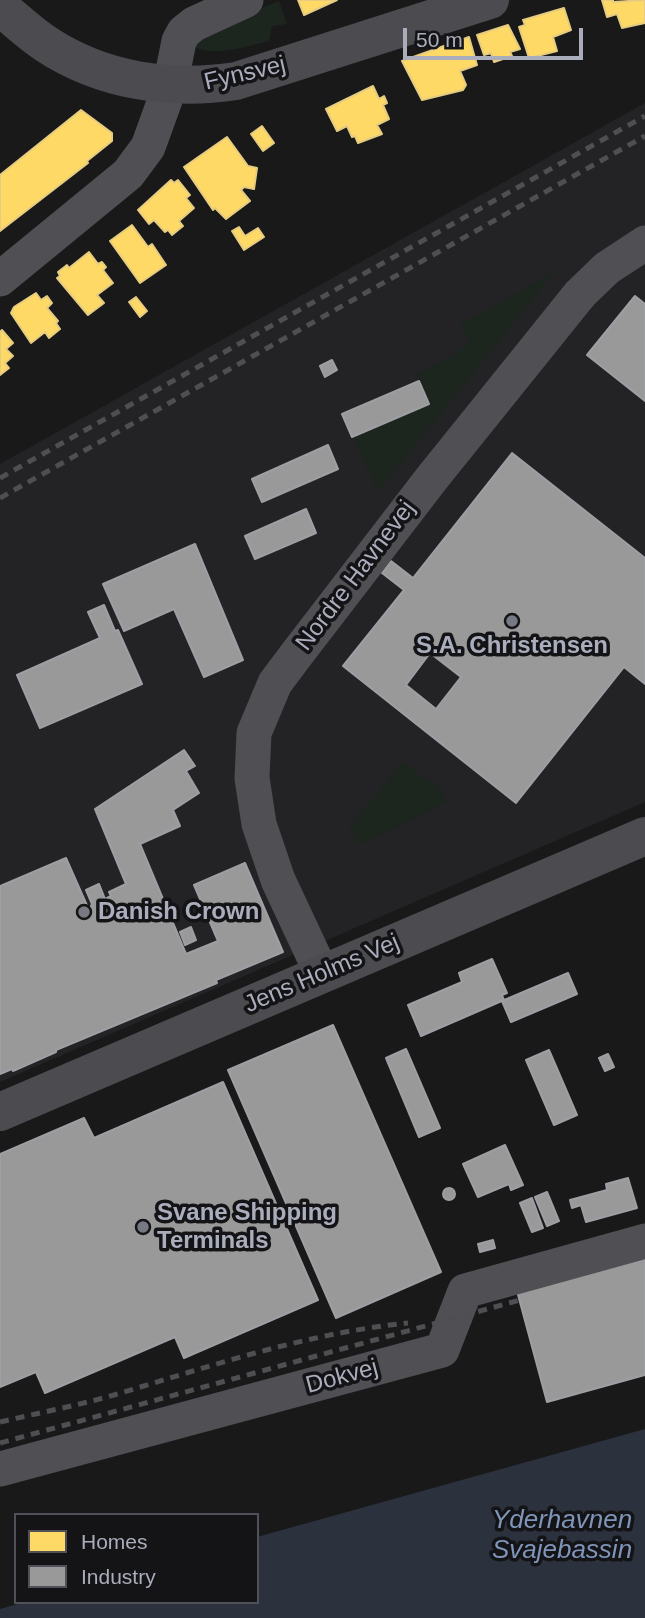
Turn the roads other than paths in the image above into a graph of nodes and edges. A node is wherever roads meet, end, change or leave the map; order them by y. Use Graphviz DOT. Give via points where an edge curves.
graph roads {
  1 [pos="246,0"];
  2 [pos="490,0"];
  3 [pos="0,7"];
  4 [pos="170,86"];
  5 [pos="645,243"];
  6 [pos="0,279"];
  7 [pos="645,836"];
  8 [pos="322,974"];
  9 [pos="0,1112"];
  10 [pos="645,1241"];
  11 [pos="0,1469"];
  1 -- 4 [label="street" via="184,32"];
  2 -- 4 [label="main road, Fynsvej" via="236,81"];
  3 -- 4 [label="main road" via="67,57 123,77"];
  4 -- 6 [label="street, Fynsvej" via="148,147 128,174"];
  5 -- 8 [label="street, Nordre Havnevej" via="607,268 580,294 275,683 254,733 251,778 259,824 278,880"];
  7 -- 8 [label="main road, Jens Holms Vej"];
  8 -- 9 [label="main road, Jens Holms Vej"];
  10 -- 11 [label="street, Dokvej" via="465,1292 442,1350"];
}
